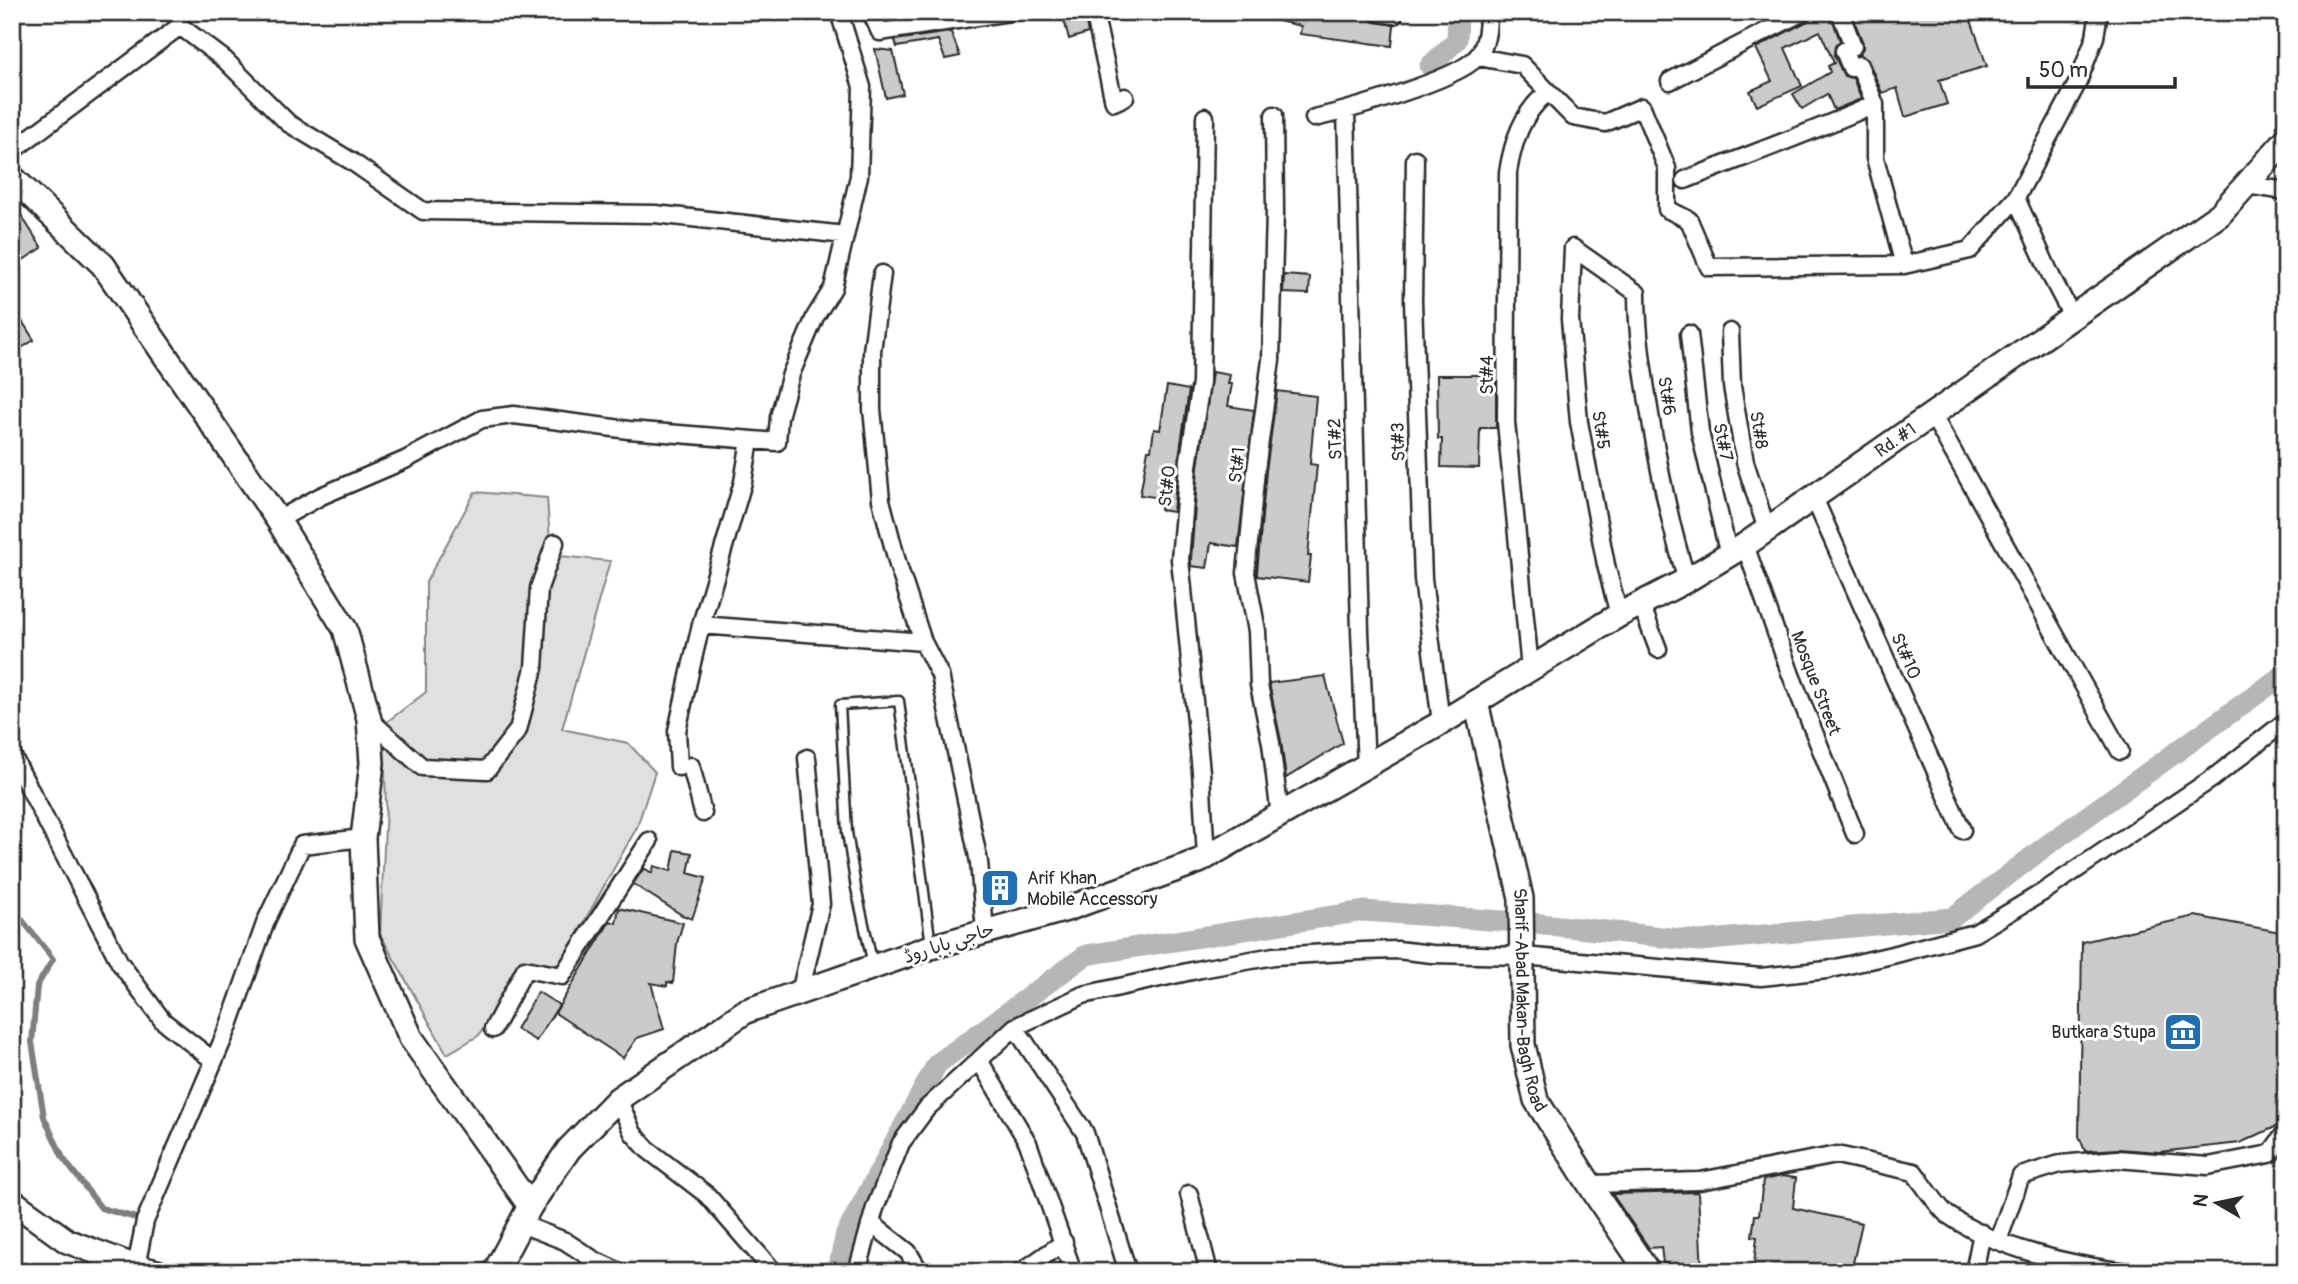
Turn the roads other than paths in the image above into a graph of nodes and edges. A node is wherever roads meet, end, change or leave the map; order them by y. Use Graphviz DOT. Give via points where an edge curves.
graph roads {
  1 [pos="871,12"];
  2 [pos="1009,12"];
  3 [pos="1094,12"];
  4 [pos="1376,12"];
  5 [pos="1488,12"];
  6 [pos="1803,12"];
  7 [pos="1840,12"];
  8 [pos="2099,12"];
  9 [pos="1394,15"];
  10 [pos="839,16"];
  11 [pos="1478,57"];
  12 [pos="1670,81"];
  13 [pos="1547,93"];
  14 [pos="1125,97"];
  15 [pos="1875,104"];
  16 [pos="1346,111"];
  17 [pos="1274,115"];
  18 [pos="1205,117"];
  19 [pos="1314,118"];
  20 [pos="2286,139"];
  21 [pos="12,152"];
  22 [pos="1415,159"];
  23 [pos="12,177"];
  24 [pos="1685,180"];
  25 [pos="2246,185"];
  26 [pos="2286,191"];
  27 [pos="2016,198"];
  28 [pos="845,236"];
  29 [pos="1573,248"];
  30 [pos="1904,265"];
  31 [pos="882,274"];
  32 [pos="2073,318"];
  33 [pos="1730,332"];
  34 [pos="1689,334"];
  35 [pos="1933,416"];
  36 [pos="750,440"];
  37 [pos="1814,498"];
  38 [pos="278,520"];
  39 [pos="1767,530"];
  40 [pos="555,543"];
  41 [pos="1737,550"];
  42 [pos="1687,580"];
  43 [pos="1641,604"];
  44 [pos="1619,615"];
  45 [pos="701,625"];
  46 [pos="923,642"];
  47 [pos="1658,649"];
  48 [pos="1530,669"];
  49 [pos="1476,702"];
  50 [pos="369,719"];
  51 [pos="2286,721"];
  52 [pos="1441,723"];
  53 [pos="2120,751"];
  54 [pos="12,755"];
  55 [pos="807,758"];
  56 [pos="1366,767"];
  57 [pos="703,813"];
  58 [pos="1280,816"];
  59 [pos="1962,830"];
  60 [pos="1855,834"];
  61 [pos="363,838"];
  62 [pos="649,841"];
  63 [pos="1206,858"];
  64 [pos="985,931"];
  65 [pos="932,947"];
  66 [pos="1523,953"];
  67 [pos="873,968"];
  68 [pos="800,993"];
  69 [pos="1015,1027"];
  70 [pos="493,1029"];
  71 [pos="979,1060"];
  72 [pos="214,1061"];
  73 [pos="618,1099"];
  74 [pos="2286,1132"];
  75 [pos="1591,1184"];
  76 [pos="1189,1194"];
  77 [pos="12,1201"];
  78 [pos="525,1215"];
  79 [pos="871,1223"];
  80 [pos="1982,1233"];
  81 [pos="1998,1241"];
  82 [pos="1064,1242"];
  83 [pos="147,1269"];
  84 [pos="497,1271"];
  85 [pos="620,1272"];
  86 [pos="774,1272"];
  87 [pos="857,1272"];
  88 [pos="920,1272"];
  89 [pos="1021,1272"];
  90 [pos="1073,1272"];
  91 [pos="1128,1272"];
  92 [pos="1209,1272"];
  93 [pos="1648,1272"];
  94 [pos="1974,1272"];
  95 [pos="2129,1272"];
  1 -- 2 [label="street" via="880,32"];
  3 -- 14 [label="street" via="1114,102"];
  4 -- 9 [label="street"];
  5 -- 11 [label="street" via="1488,30"];
  6 -- 12 [label="street"];
  7 -- 15 [label="street" via="1853,46 1844,51 1851,68 1859,65"];
  8 -- 27 [label="street" via="2078,82"];
  10 -- 28 [label="street" via="862,86 859,176"];
  11 -- 13 [label="street" via="1522,65"];
  11 -- 16 [label="street" via="1461,70"];
  13 -- 30 [label="street" via="1573,117 1605,123 1642,107 1667,168 1667,209 1689,220 1709,267"];
  13 -- 48 [label="street, St#4" via="1533,104 1513,143 1508,172 1506,422"];
  15 -- 24 [label="street"];
  15 -- 30 [label="street" via="1875,158"];
  16 -- 19 [label="street"];
  16 -- 56 [label="street, ST#2"];
  17 -- 58 [label="street, St#1" via="1271,360 1246,573 1257,631 1258,685"];
  18 -- 63 [label="street, St#0" via="1201,383 1180,559"];
  20 -- 25 [label="main road, Rd. #1"];
  21 -- 28 [label="street" via="180,26 225,60 288,123 423,211 655,214"];
  22 -- 52 [label="street, St#3" via="1413,301 1423,566"];
  23 -- 38 [label="main road" via="103,265"];
  25 -- 26 [label="street"];
  25 -- 32 [label="main road, Rd. #1" via="2220,214"];
  27 -- 30 [label="street" via="1970,250"];
  27 -- 32 [label="street"];
  28 -- 36 [label="street" via="833,288 791,374 779,417 778,442"];
  29 -- 42 [label="street, St#6" via="1637,293 1637,322 1661,481"];
  29 -- 44 [label="street, St#5" via="1570,319 1579,422"];
  31 -- 46 [label="street" via="872,351 881,500"];
  32 -- 35 [label="main road, Rd. #1"];
  33 -- 39 [label="street, St#8" via="1732,386 1745,462"];
  34 -- 41 [label="street, St#7" via="1700,432"];
  35 -- 37 [label="main road, Rd. #1"];
  35 -- 53 [label="street"];
  36 -- 38 [label="street" via="514,415 482,419"];
  36 -- 45 [label="street" via="743,482"];
  37 -- 39 [label="main road, Rd. #1"];
  37 -- 59 [label="street, St#10"];
  38 -- 50 [label="main road" via="345,629"];
  39 -- 41 [label="main road, Rd. #1"];
  40 -- 50 [label="street" via="539,588 534,668 518,730 487,770 422,767"];
  41 -- 42 [label="main road, Rd. #1"];
  41 -- 60 [label="street, Mosque Street"];
  42 -- 43 [label="main road, Rd. #1"];
  43 -- 44 [label="main road, Rd. #1"];
  43 -- 47 [label="street"];
  44 -- 48 [label="main road, Rd. #1"];
  45 -- 46 [label="street"];
  45 -- 57 [label="street" via="677,731"];
  46 -- 64 [label="street" via="940,675 979,862"];
  48 -- 49 [label="main road, Rd. #1"];
  49 -- 52 [label="main road, حاجی بابا روڈ"];
  49 -- 66 [label="main road, Sharif-Abad Makan-Bagh Road" via="1521,894"];
  50 -- 61 [label="main road" via="372,762"];
  51 -- 66 [label="street" via="2213,778 1975,933 1827,970 1761,977"];
  52 -- 56 [label="main road, حاجی بابا روڈ"];
  54 -- 72 [label="street" via="120,963 163,1021"];
  55 -- 68 [label="street" via="821,904"];
  56 -- 58 [label="main road, حاجی بابا روڈ"];
  58 -- 63 [label="main road, حاجی بابا روڈ"];
  61 -- 72 [label="street" via="302,845 266,921"];
  61 -- 78 [label="main road" via="367,938 411,1038"];
  62 -- 70 [label="street" via="562,976 525,969"];
  63 -- 64 [label="main road, حاجی بابا روڈ" via="1067,909"];
  64 -- 65 [label="main road, حاجی بابا روڈ"];
  65 -- 67 [label="main road, حاجی بابا روڈ"];
  65 -- 67 [label="lane" via="899,701 840,705 847,832"];
  66 -- 69 [label="street" via="1397,950 1273,956 1083,995"];
  66 -- 75 [label="main road, Sharif-Abad Makan-Bagh Road" via="1523,1045 1536,1100"];
  67 -- 68 [label="main road, حاجی بابا روڈ"];
  68 -- 73 [label="main road, حاجی بابا روڈ" via="746,1011"];
  69 -- 71 [label="street"];
  69 -- 91 [label="street" via="1086,1133"];
  71 -- 79 [label="street" via="927,1108 901,1143"];
  71 -- 82 [label="street" via="1028,1143"];
  72 -- 83 [label="street" via="145,1221"];
  73 -- 78 [label="main road, حاجی بابا روڈ" via="569,1149"];
  73 -- 86 [label="street" via="633,1133 648,1150 707,1195"];
  74 -- 81 [label="street" via="2270,1154 2208,1166 2117,1159 2060,1164 2021,1176"];
  75 -- 80 [label="street" via="1700,1181 1837,1155 1914,1172 1945,1213"];
  75 -- 93 [label="main road, Sharif-Abad Makan-Bagh Road"];
  76 -- 92 [label="street"];
  77 -- 83 [label="main road" via="67,1241"];
  78 -- 84 [label="main road, حاجی بابا روڈ"];
  78 -- 85 [label="street"];
  79 -- 87 [label="street"];
  79 -- 88 [label="street" via="908,1252"];
  80 -- 81 [label="street"];
  80 -- 94 [label="street"];
  81 -- 95 [label="street" via="2091,1268"];
  82 -- 89 [label="street"];
  82 -- 90 [label="street"];
}
